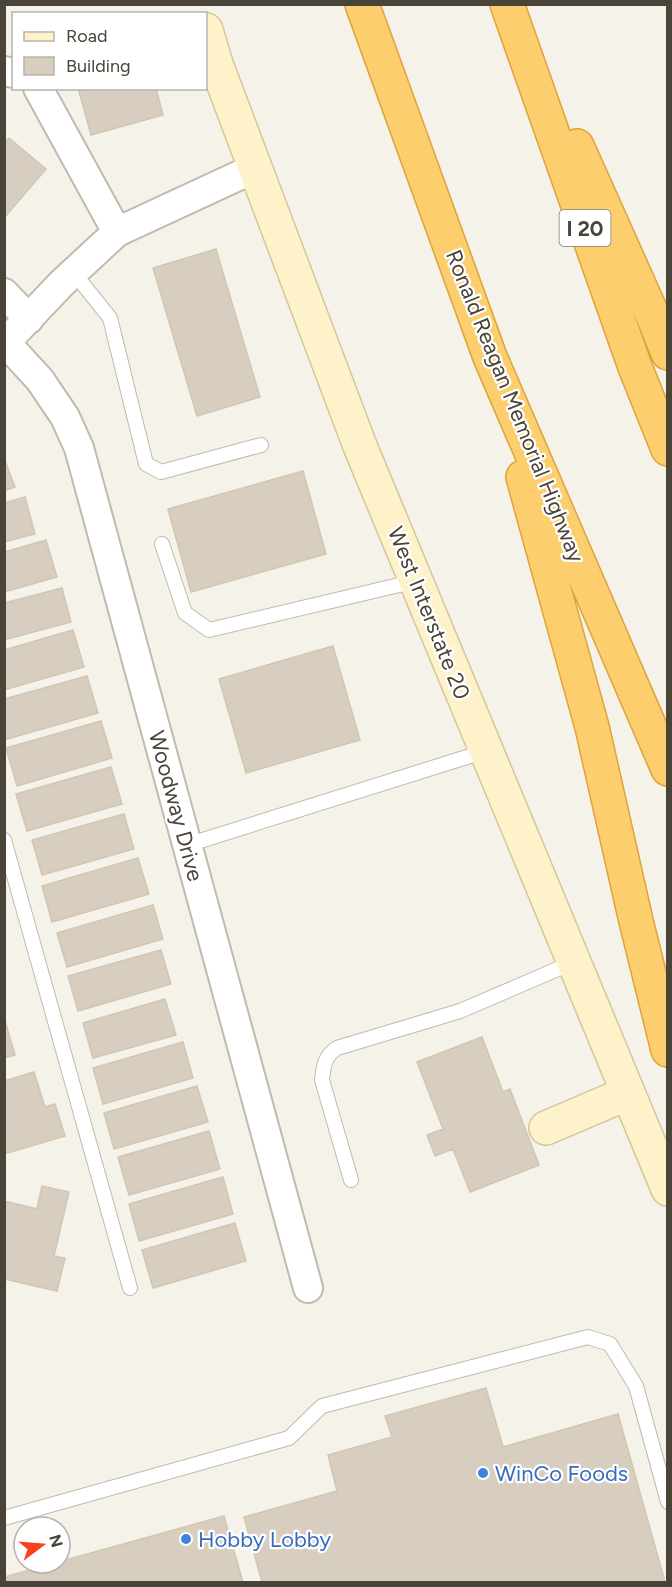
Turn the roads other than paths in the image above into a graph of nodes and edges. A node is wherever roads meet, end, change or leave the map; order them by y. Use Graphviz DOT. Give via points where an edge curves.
graph roads {
  1 [pos="362,4"];
  2 [pos="507,4"];
  3 [pos="514,4"];
  4 [pos="207,33"];
  5 [pos="39,90"];
  6 [pos="255,168"];
  7 [pos="117,232"];
  8 [pos="74,273"];
  9 [pos="4,293"];
  10 [pos="29,319"];
  11 [pos="5,344"];
  12 [pos="668,353"];
  13 [pos="490,357"];
  14 [pos="261,445"];
  15 [pos="668,449"];
  16 [pos="162,544"];
  17 [pos="416,581"];
  18 [pos="486,751"];
  19 [pos="668,769"];
  20 [pos="4,840"];
  21 [pos="187,845"];
  22 [pos="574,962"];
  23 [pos="668,1050"];
  24 [pos="628,1093"];
  25 [pos="546,1128"];
  26 [pos="351,1180"];
  27 [pos="668,1189"];
  28 [pos="130,1288"];
  29 [pos="308,1288"];
  30 [pos="668,1502"];
  31 [pos="4,1518"];
  1 -- 13 [label="highway, Ronald Reagan Memorial Highway"];
  2 -- 15 [label="highway, I 20" via="634,368"];
  3 -- 12 [label="highway"];
  4 -- 6 [label="main road, West Interstate 20"];
  5 -- 7 [label="street"];
  6 -- 7 [label="street"];
  6 -- 17 [label="main road, West Interstate 20" via="360,446"];
  7 -- 8 [label="street"];
  8 -- 10 [label="street"];
  8 -- 14 [label="lane" via="110,318 146,464 161,472"];
  9 -- 10 [label="street"];
  10 -- 11 [label="street"];
  11 -- 21 [label="street, Woodway Drive" via="40,380 65,417 79,448"];
  13 -- 19 [label="highway, Ronald Reagan Memorial Highway"];
  13 -- 23 [label="highway" via="592,727"];
  16 -- 17 [label="lane" via="185,613 209,630"];
  17 -- 18 [label="main road, West Interstate 20"];
  18 -- 21 [label="lane"];
  18 -- 22 [label="main road, West Interstate 20"];
  20 -- 28 [label="lane"];
  21 -- 29 [label="street, Woodway Drive"];
  22 -- 24 [label="main road, West Interstate 20"];
  22 -- 26 [label="lane" via="460,1011 337,1048 329,1054 322,1080"];
  24 -- 25 [label="main road"];
  24 -- 27 [label="main road, West Interstate 20"];
  30 -- 31 [label="lane" via="636,1386 610,1344 588,1337 322,1406 290,1438"];
}
